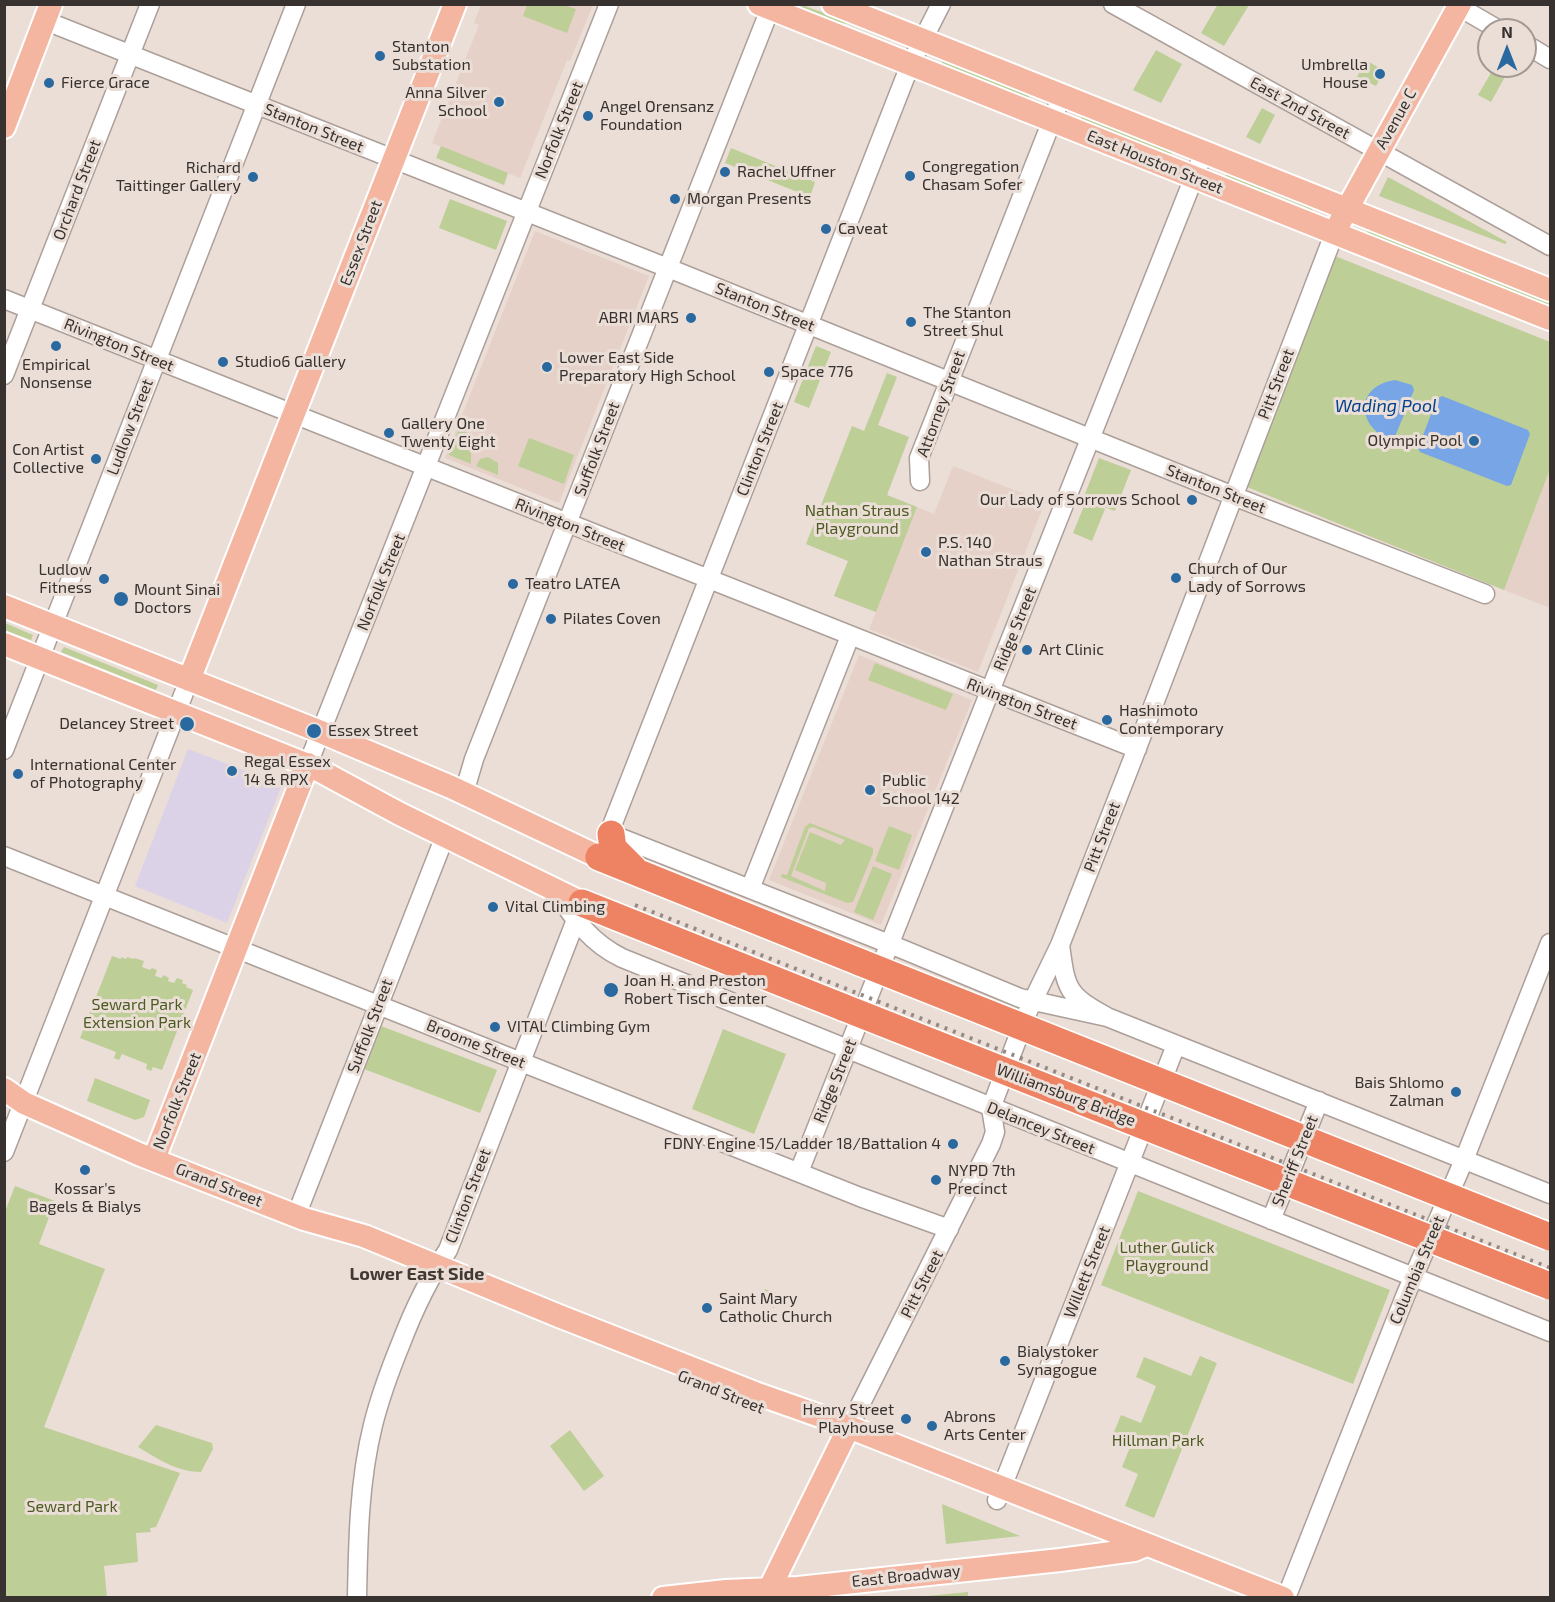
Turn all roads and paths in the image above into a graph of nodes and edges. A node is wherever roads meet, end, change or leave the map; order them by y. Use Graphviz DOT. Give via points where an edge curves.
graph roads {
  1 [pos="150,4"];
  2 [pos="296,4"];
  3 [pos="455,4"];
  4 [pos="609,4"];
  5 [pos="833,4"];
  6 [pos="941,4"];
  7 [pos="1113,4"];
  8 [pos="1457,5"];
  9 [pos="767,6"];
  10 [pos="49,13"];
  11 [pos="1479,18"];
  12 [pos="922,40"];
  13 [pos="1537,50"];
  14 [pos="130,54"];
  15 [pos="1551,58"];
  16 [pos="910,65"];
  17 [pos="1062,95"];
  18 [pos="257,105"];
  19 [pos="1052,121"];
  20 [pos="4,127"];
  21 [pos="1204,152"];
  22 [pos="1378,152"];
  23 [pos="394,159"];
  24 [pos="1194,177"];
  25 [pos="1346,209"];
  26 [pos="526,212"];
  27 [pos="1334,234"];
  28 [pos="1551,246"];
  29 [pos="668,268"];
  30 [pos="1551,290"];
  31 [pos="4,299"];
  32 [pos="30,310"];
  33 [pos="1551,319"];
  34 [pos="810,325"];
  35 [pos="157,360"];
  36 [pos="4,375"];
  37 [pos="948,381"];
  38 [pos="294,415"];
  39 [pos="1090,438"];
  40 [pos="426,468"];
  41 [pos="920,481"];
  42 [pos="1234,496"];
  43 [pos="567,524"];
  44 [pos="708,580"];
  45 [pos="1485,594"];
  46 [pos="4,606"];
  47 [pos="52,626"];
  48 [pos="850,636"];
  49 [pos="4,644"];
  50 [pos="40,658"];
  51 [pos="189,680"];
  52 [pos="990,692"];
  53 [pos="176,712"];
  54 [pos="321,732"];
  55 [pos="1137,749"];
  56 [pos="4,750"];
  57 [pos="308,764"];
  58 [pos="464,793"];
  59 [pos="445,836"];
  60 [pos="605,846"];
  61 [pos="4,856"];
  62 [pos="750,889"];
  63 [pos="104,896"];
  64 [pos="579,912"];
  65 [pos="1551,943"];
  66 [pos="889,944"];
  67 [pos="1060,945"];
  68 [pos="237,949"];
  69 [pos="1033,1002"];
  70 [pos="378,1005"];
  71 [pos="1107,1017"];
  72 [pos="1176,1044"];
  73 [pos="848,1050"];
  74 [pos="520,1062"];
  75 [pos="4,1089"];
  76 [pos="1319,1101"];
  77 [pos="24,1103"];
  78 [pos="991,1108"];
  79 [pos="4,1152"];
  80 [pos="154,1160"];
  81 [pos="1464,1160"];
  82 [pos="1130,1163"];
  83 [pos="799,1172"];
  84 [pos="1551,1194"];
  85 [pos="300,1217"];
  86 [pos="1271,1220"];
  87 [pos="949,1229"];
  88 [pos="1551,1237"];
  89 [pos="433,1270"];
  90 [pos="1413,1277"];
  91 [pos="1551,1286"];
  92 [pos="1551,1332"];
  93 [pos="846,1433"];
  94 [pos="999,1493"];
  95 [pos="1146,1545"];
  96 [pos="768,1593"];
  97 [pos="665,1597"];
  98 [pos="357,1598"];
  99 [pos="1284,1598"];
  1 -- 14 [label="street, Orchard Street"];
  2 -- 18 [label="street, Ludlow Street"];
  3 -- 23 [label="main road, Essex Street"];
  4 -- 26 [label="street, Norfolk Street"];
  5 -- 12 [label="main road, East Houston Street"];
  6 -- 12 [label="street, Clinton Street"];
  7 -- 22 [label="street, East 2nd Street"];
  8 -- 11 [label="street"];
  8 -- 22 [label="main road, Avenue C"];
  9 -- 16 [label="main road, East Houston Street"];
  9 -- 29 [label="street, Suffolk Street"];
  10 -- 14 [label="street, Stanton Street"];
  10 -- 20 [label="main road"];
  12 -- 16 [label="street, Clinton Street"];
  12 -- 17 [label="main road, East Houston Street"];
  13 -- 15 [label="street"];
  14 -- 18 [label="street, Stanton Street"];
  14 -- 32 [label="street, Orchard Street"];
  16 -- 19 [label="main road, East Houston Street"];
  16 -- 34 [label="street, Clinton Street"];
  17 -- 19 [label="street, Attorney Street"];
  17 -- 21 [label="main road, East Houston Street"];
  18 -- 23 [label="street, Stanton Street"];
  18 -- 35 [label="street, Ludlow Street"];
  19 -- 24 [label="main road, East Houston Street"];
  19 -- 37 [label="street, Attorney Street"];
  21 -- 24 [label="street, Ridge Street"];
  21 -- 25 [label="main road, East Houston Street"];
  22 -- 25 [label="main road, Avenue C"];
  22 -- 28 [label="street, East 2nd Street"];
  23 -- 26 [label="street, Stanton Street"];
  23 -- 38 [label="main road, Essex Street"];
  24 -- 27 [label="main road, East Houston Street"];
  24 -- 39 [label="street, Ridge Street"];
  25 -- 27 [label="main road, Avenue C"];
  25 -- 30 [label="main road, East Houston Street"];
  26 -- 29 [label="street, Stanton Street"];
  26 -- 40 [label="street, Norfolk Street"];
  27 -- 33 [label="main road, East Houston Street"];
  27 -- 42 [label="street, Pitt Street"];
  29 -- 34 [label="street, Stanton Street"];
  29 -- 43 [label="street, Suffolk Street"];
  31 -- 32 [label="street, Rivington Street"];
  32 -- 35 [label="street, Rivington Street"];
  32 -- 36 [label="street, Orchard Street"];
  34 -- 37 [label="street, Stanton Street"];
  34 -- 44 [label="street, Clinton Street"];
  35 -- 38 [label="street, Rivington Street"];
  35 -- 47 [label="street, Ludlow Street"];
  37 -- 39 [label="street, Stanton Street"];
  37 -- 41 [label="street, Attorney Street" via="919,459"];
  38 -- 40 [label="street, Rivington Street"];
  38 -- 51 [label="main road, Essex Street"];
  39 -- 42 [label="street, Stanton Street"];
  39 -- 52 [label="street, Ridge Street"];
  40 -- 43 [label="street, Rivington Street"];
  40 -- 54 [label="street, Norfolk Street"];
  42 -- 45 [label="street, Stanton Street"];
  42 -- 55 [label="street, Pitt Street"];
  43 -- 44 [label="street, Rivington Street"];
  43 -- 58 [label="street, Suffolk Street"];
  44 -- 48 [label="street, Rivington Street"];
  44 -- 60 [label="street, Clinton Street"];
  46 -- 47 [label="main road"];
  47 -- 50 [label="street, Ludlow Street"];
  47 -- 51 [label="main road"];
  48 -- 52 [label="street, Rivington Street"];
  48 -- 62 [label="street"];
  49 -- 50 [label="main road, Delancey Street"];
  50 -- 53 [label="main road, Delancey Street"];
  50 -- 56 [label="street, Ludlow Street"];
  51 -- 53 [label="street, Essex Street"];
  51 -- 54 [label="main road"];
  52 -- 55 [label="street, Rivington Street"];
  52 -- 66 [label="street, Ridge Street"];
  53 -- 57 [label="main road, Delancey Street"];
  53 -- 63 [label="street, Essex Street"];
  54 -- 57 [label="street, Norfolk Street"];
  54 -- 58 [label="main road"];
  55 -- 67 [label="street, Pitt Street"];
  57 -- 59 [label="main road, Delancey Street"];
  57 -- 68 [label="main road, Norfolk Street"];
  58 -- 60 [label="main road"];
  59 -- 64 [label="main road, Delancey Street" via="555,890"];
  59 -- 70 [label="street, Suffolk Street"];
  60 -- 62 [label="street"];
  60 -- 88 [label="highway, bridge" via="613,848 637,872"];
  61 -- 63 [label="street, Broome Street"];
  62 -- 66 [label="street"];
  63 -- 68 [label="street, Broome Street"];
  63 -- 77 [label="street, Essex Street"];
  64 -- 73 [label="street, Delancey Street" via="597,943 622,958"];
  64 -- 74 [label="street, Clinton Street"];
  64 -- 91 [label="highway, Williamsburg Bridge, bridge" via="845,1008"];
  65 -- 81 [label="street, Columbia Street"];
  66 -- 69 [label="street"];
  66 -- 73 [label="street, Ridge Street"];
  67 -- 69 [label="street, Pitt Street"];
  67 -- 71 [label="street" via="1064,976 1071,991"];
  68 -- 70 [label="street, Broome Street"];
  68 -- 80 [label="main road, Norfolk Street"];
  69 -- 71 [label="street"];
  69 -- 78 [label="street, Pitt Street"];
  70 -- 74 [label="street, Broome Street"];
  70 -- 85 [label="street, Suffolk Street"];
  71 -- 72 [label="street"];
  72 -- 76 [label="street"];
  72 -- 82 [label="street, Willett Street"];
  73 -- 78 [label="street, Delancey Street"];
  73 -- 83 [label="street, Ridge Street"];
  74 -- 83 [label="street, Broome Street"];
  74 -- 89 [label="street, Clinton Street" via="447,1250"];
  75 -- 77 [label="main road, Grand Street"];
  76 -- 81 [label="street"];
  76 -- 86 [label="street, Sheriff Street"];
  77 -- 79 [label="street, Essex Street"];
  77 -- 80 [label="main road, Grand Street"];
  78 -- 82 [label="street, Delancey Street"];
  78 -- 87 [label="street, Pitt Street" via="995,1132 991,1144"];
  80 -- 85 [label="main road, Grand Street"];
  81 -- 84 [label="street"];
  81 -- 90 [label="street, Columbia Street"];
  82 -- 86 [label="street, Delancey Street"];
  82 -- 94 [label="street, Willett Street"];
  83 -- 87 [label="street, Broome Street"];
  85 -- 89 [label="main road, Grand Street" via="364,1236"];
  86 -- 90 [label="street, Delancey Street"];
  87 -- 93 [label="street, Pitt Street"];
  89 -- 93 [label="main road, Grand Street"];
  89 -- 98 [label="street, Clinton Street" via="396,1355 372,1427 360,1516"];
  90 -- 92 [label="street, Delancey Street"];
  90 -- 99 [label="street, Columbia Street"];
  93 -- 94 [label="main road, Grand Street"];
  93 -- 96 [label="main road"];
  94 -- 95 [label="main road, Grand Street" via="1108,1527"];
  95 -- 96 [label="main road, East Broadway" via="1060,1560"];
  95 -- 99 [label="main road, Grand Street"];
  96 -- 97 [label="main road, East Broadway" via="726,1591"];
}
